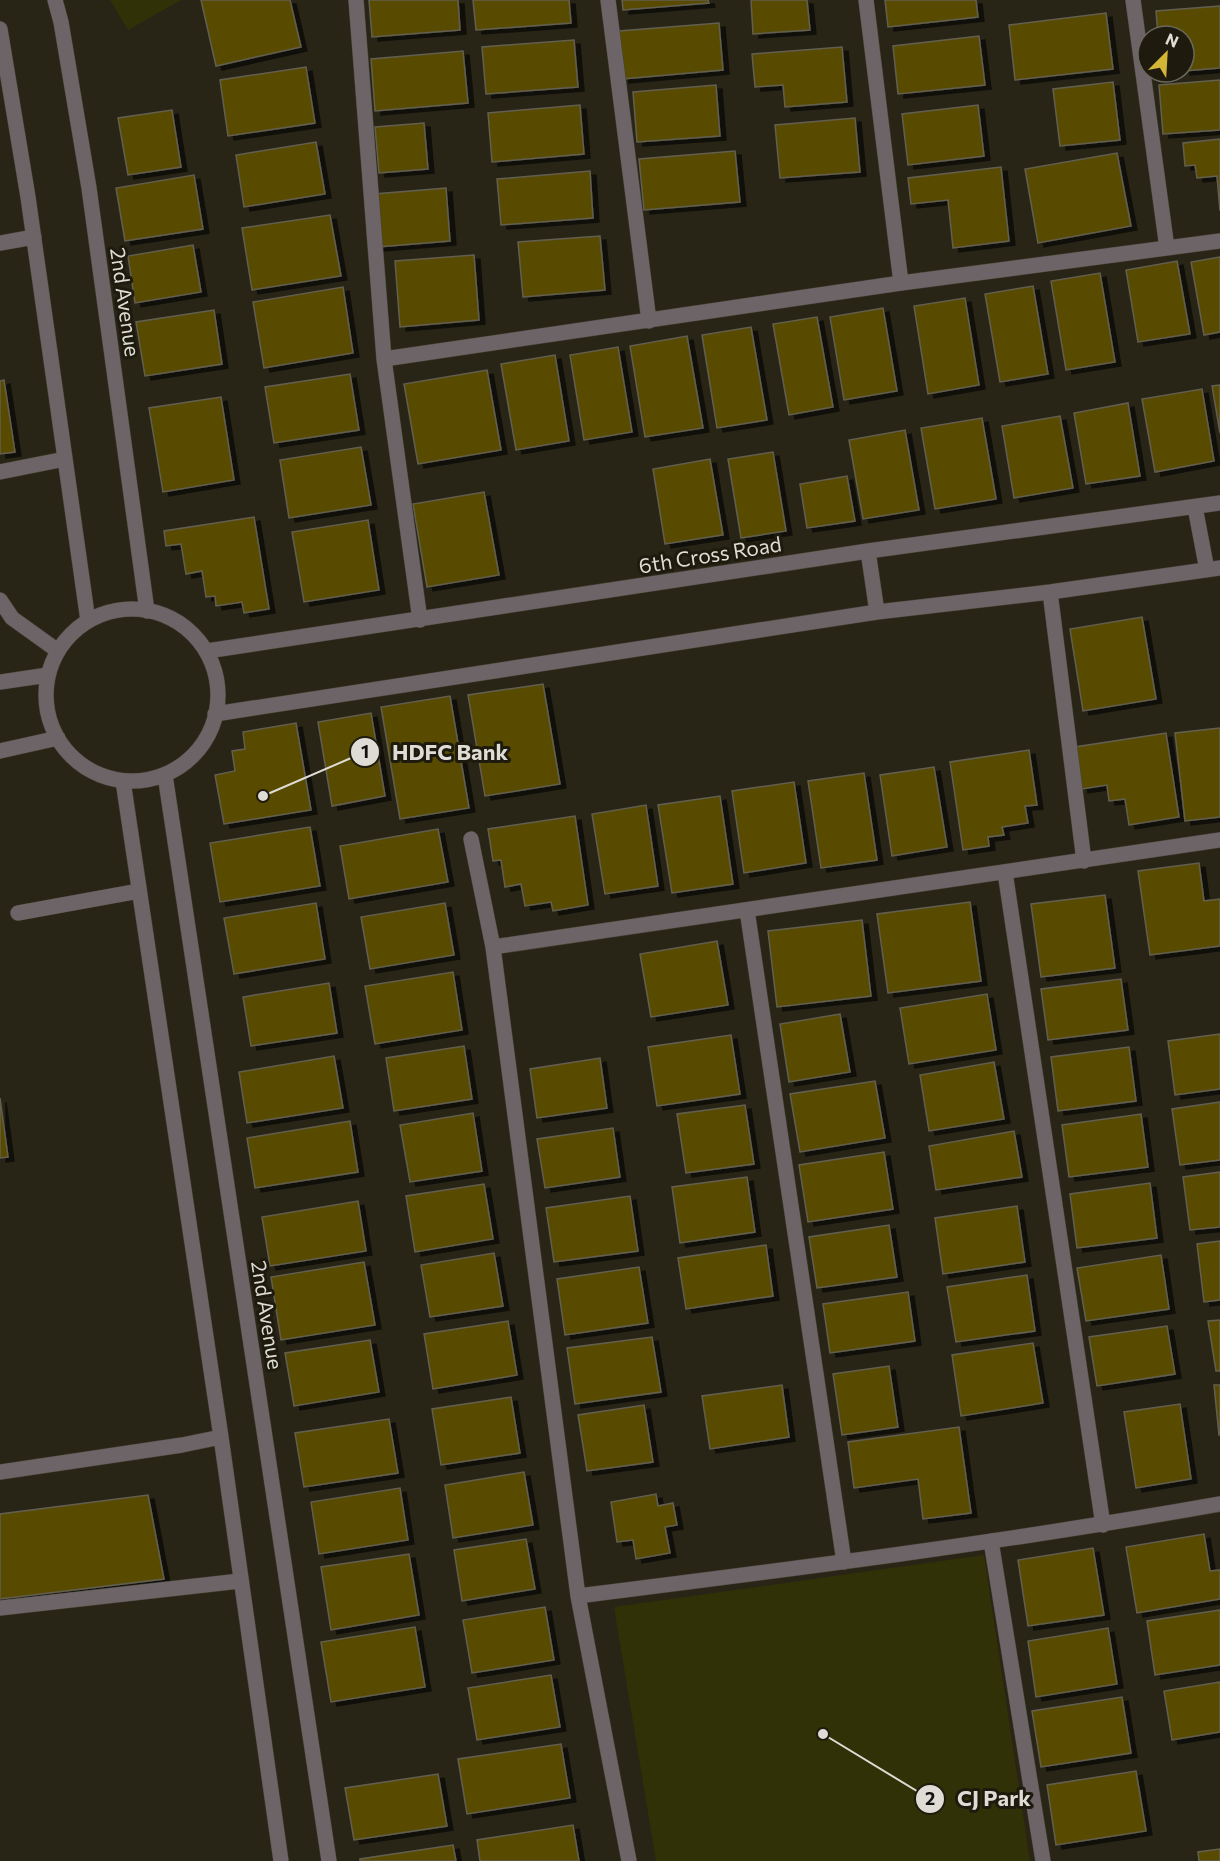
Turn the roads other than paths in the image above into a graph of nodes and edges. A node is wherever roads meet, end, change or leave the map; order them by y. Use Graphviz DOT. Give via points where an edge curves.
graph roads {
  1 [pos="55,0"];
  2 [pos="356,0"];
  3 [pos="608,0"];
  4 [pos="866,0"];
  5 [pos="1133,0"];
  6 [pos="0,29"];
  7 [pos="34,237"];
  8 [pos="1220,241"];
  9 [pos="0,243"];
  10 [pos="1167,248"];
  11 [pos="901,283"];
  12 [pos="649,321"];
  13 [pos="384,359"];
  14 [pos="65,459"];
  15 [pos="0,472"];
  16 [pos="1220,503"];
  17 [pos="1195,507"];
  18 [pos="868,551"];
  19 [pos="1213,569"];
  20 [pos="1050,592"];
  21 [pos="0,600"];
  22 [pos="147,610"];
  23 [pos="877,612"];
  24 [pos="420,620"];
  25 [pos="88,621"];
  26 [pos="58,651"];
  27 [pos="207,651"];
  28 [pos="48,675"];
  29 [pos="0,682"];
  30 [pos="215,714"];
  31 [pos="58,738"];
  32 [pos="0,751"];
  33 [pos="165,775"];
  34 [pos="123,781"];
  35 [pos="471,839"];
  36 [pos="1220,840"];
  37 [pos="1084,861"];
  38 [pos="1005,872"];
  39 [pos="139,891"];
  40 [pos="747,910"];
  41 [pos="18,912"];
  42 [pos="493,946"];
  43 [pos="221,1437"];
  44 [pos="0,1473"];
  45 [pos="1220,1504"];
  46 [pos="1103,1525"];
  47 [pos="991,1541"];
  48 [pos="844,1562"];
  49 [pos="240,1581"];
  50 [pos="578,1596"];
  51 [pos="0,1608"];
  52 [pos="281,1861"];
  53 [pos="329,1861"];
  54 [pos="629,1861"];
  55 [pos="1043,1861"];
  1 -- 22 [label="street, 2nd Avenue" via="89,188"];
  2 -- 13 [label="street"];
  3 -- 12 [label="street"];
  4 -- 11 [label="street"];
  5 -- 10 [label="street"];
  6 -- 7 [label="street"];
  7 -- 9 [label="street"];
  7 -- 14 [label="street"];
  8 -- 10 [label="street"];
  10 -- 11 [label="street"];
  11 -- 12 [label="street"];
  12 -- 13 [label="street"];
  13 -- 24 [label="street"];
  14 -- 15 [label="street"];
  14 -- 25 [label="street"];
  16 -- 17 [label="street, 6th Cross Road"];
  17 -- 18 [label="street, 6th Cross Road"];
  17 -- 19 [label="street"];
  18 -- 23 [label="street"];
  18 -- 24 [label="street, 6th Cross Road"];
  19 -- 20 [label="street"];
  20 -- 23 [label="street"];
  20 -- 37 [label="street"];
  21 -- 26 [label="street" via="12,618"];
  22 -- 25 [label="street" via="122,609"];
  22 -- 27 [label="street" via="176,622"];
  23 -- 30 [label="street"];
  24 -- 27 [label="street, 6th Cross Road"];
  25 -- 26 [label="street" via="68,636"];
  26 -- 28 [label="street"];
  27 -- 30 [label="street" via="213,659 219,698"];
  28 -- 29 [label="street"];
  28 -- 31 [label="street" via="46,699 51,726"];
  30 -- 33 [label="street" via="212,729 195,755"];
  31 -- 32 [label="street"];
  31 -- 34 [label="street" via="65,752 89,771"];
  33 -- 34 [label="street"];
  33 -- 53 [label="street, 2nd Avenue"];
  34 -- 39 [label="street"];
  35 -- 42 [label="street"];
  36 -- 37 [label="street"];
  37 -- 38 [label="street"];
  38 -- 40 [label="street"];
  38 -- 46 [label="street"];
  39 -- 41 [label="street"];
  39 -- 43 [label="street"];
  40 -- 42 [label="street"];
  40 -- 48 [label="street"];
  42 -- 50 [label="street"];
  43 -- 44 [label="street"];
  43 -- 49 [label="street"];
  45 -- 46 [label="street"];
  46 -- 47 [label="street"];
  47 -- 48 [label="street"];
  47 -- 55 [label="street"];
  48 -- 50 [label="street"];
  49 -- 51 [label="street"];
  49 -- 52 [label="street"];
  50 -- 54 [label="street"];
}
